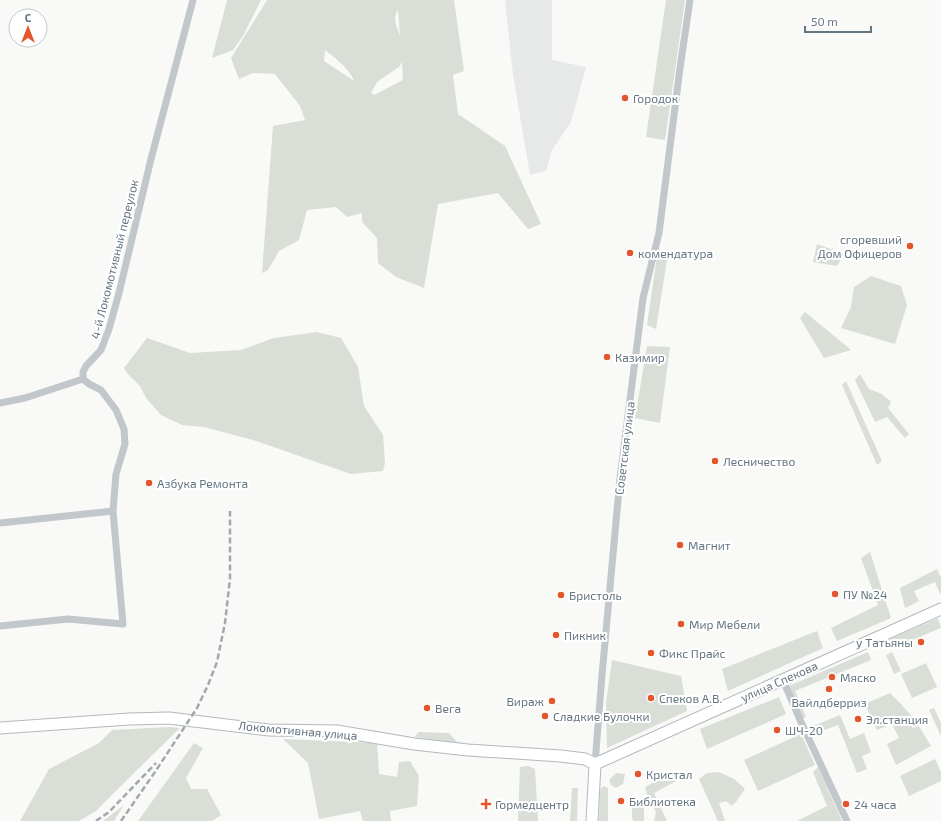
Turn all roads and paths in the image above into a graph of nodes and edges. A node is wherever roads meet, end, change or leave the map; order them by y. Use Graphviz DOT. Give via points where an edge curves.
graph roads {
  1 [pos="193,0"];
  2 [pos="690,0"];
  3 [pos="83,379"];
  4 [pos="0,403"];
  5 [pos="114,511"];
  6 [pos="0,523"];
  7 [pos="941,608"];
  8 [pos="0,626"];
  9 [pos="782,680"];
  10 [pos="0,728"];
  11 [pos="595,764"];
  12 [pos="592,821"];
  13 [pos="847,821"];
  1 -- 3 [label="street, 4-й Локомотивный переулок" via="109,329 101,350 82,372"];
  2 -- 11 [label="street, Советская улица" via="659,233 643,298 620,478"];
  3 -- 4 [label="street" via="25,398"];
  3 -- 5 [label="street" via="101,390 116,410 124,429 124,444 116,474"];
  5 -- 6 [label="street"];
  5 -- 8 [label="street" via="123,624 68,619"];
  7 -- 9 [label="street, улица Спекова"];
  9 -- 11 [label="street, улица Спекова"];
  9 -- 13 [label="street"];
  10 -- 11 [label="street, Локомотивная улица" via="168,718 269,730 337,731 437,747 585,759"];
  11 -- 12 [label="street, Советская улица"];
}
